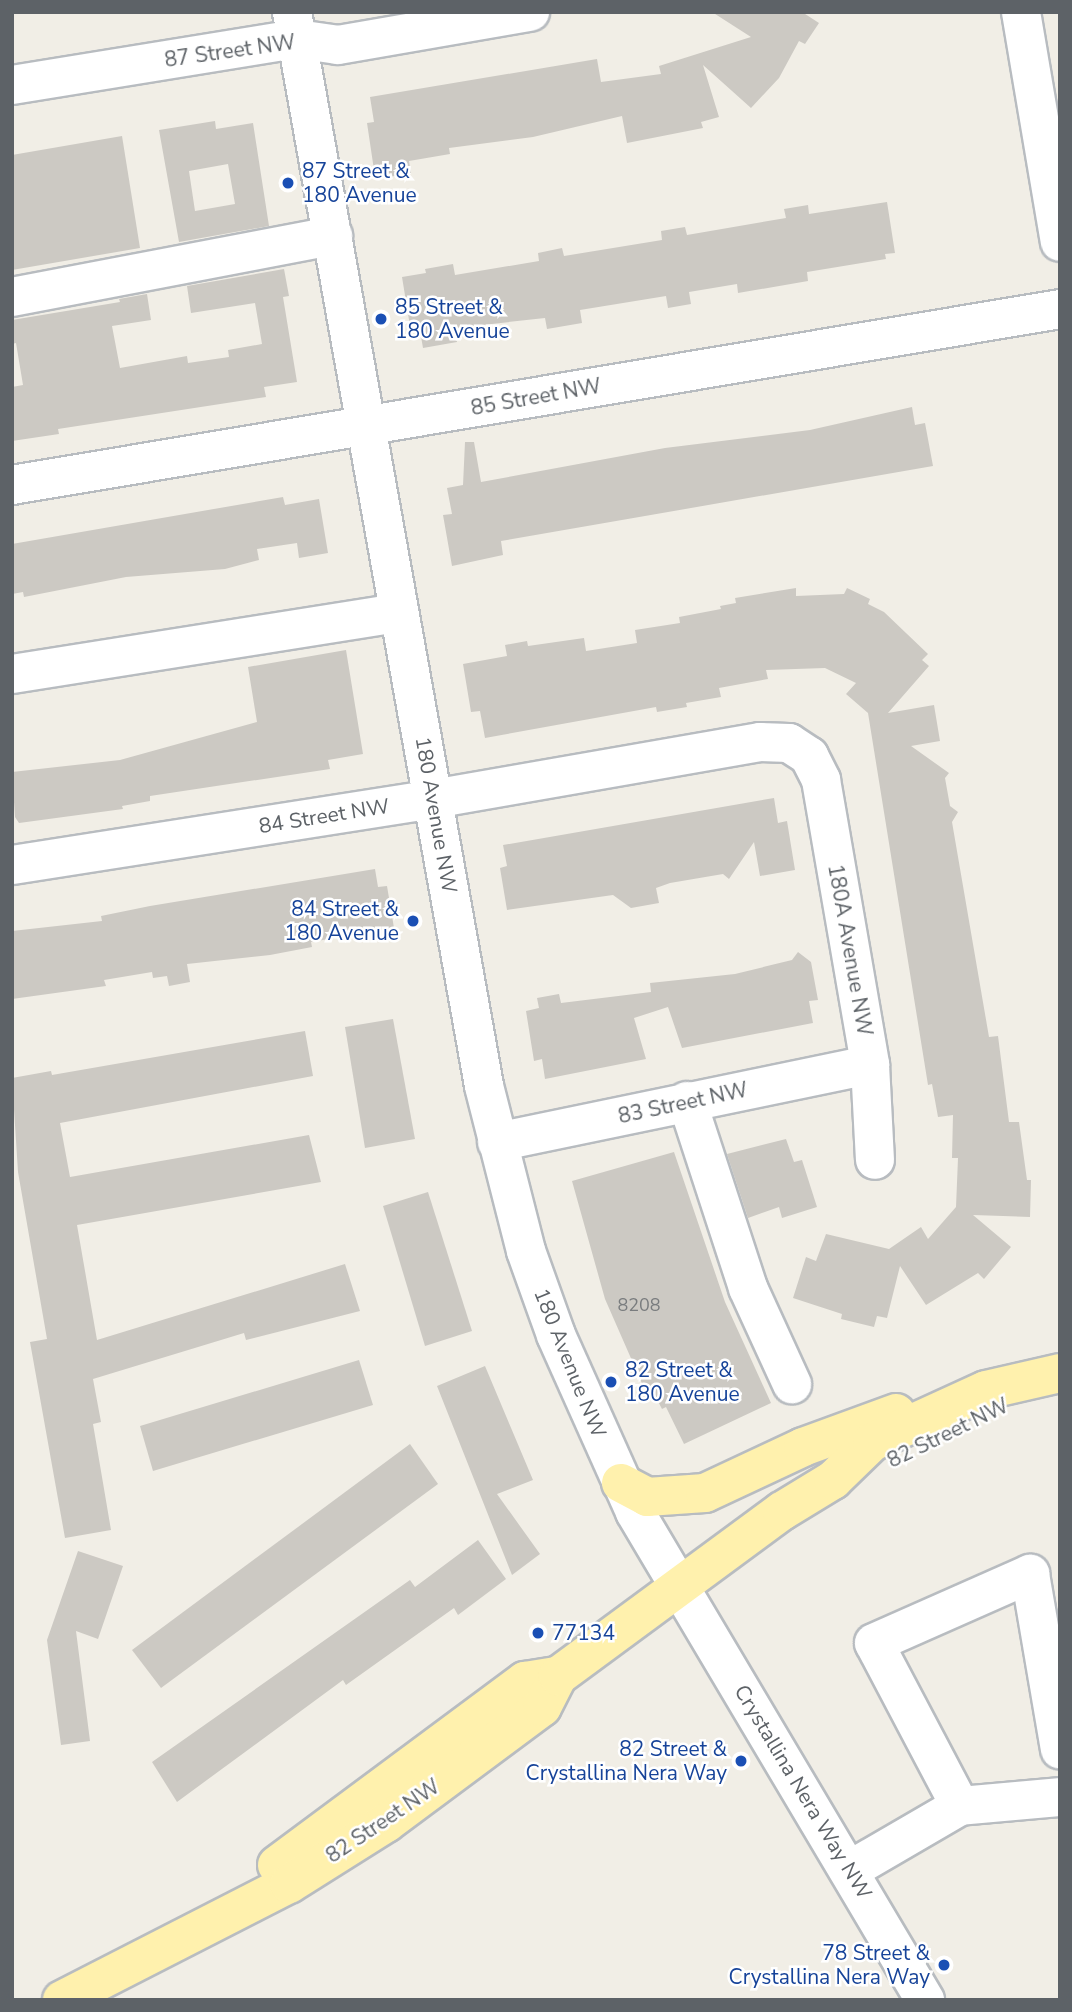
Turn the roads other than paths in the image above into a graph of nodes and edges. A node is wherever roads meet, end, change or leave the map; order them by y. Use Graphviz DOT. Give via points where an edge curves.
graph roads {
  1 [pos="530,12"];
  2 [pos="1021,12"];
  3 [pos="486,16"];
  4 [pos="295,26"];
  5 [pos="12,85"];
  6 [pos="332,236"];
  7 [pos="1060,242"];
  8 [pos="12,297"];
  9 [pos="1060,309"];
  10 [pos="367,425"];
  11 [pos="12,485"];
  12 [pos="399,613"];
  13 [pos="12,674"];
  14 [pos="800,748"];
  15 [pos="433,799"];
  16 [pos="12,865"];
  17 [pos="870,1065"];
  18 [pos="687,1101"];
  19 [pos="497,1142"];
  20 [pos="875,1160"];
  21 [pos="1060,1373"];
  22 [pos="1060,1379"];
  23 [pos="792,1384"];
  24 [pos="986,1390"];
  25 [pos="833,1480"];
  26 [pos="621,1483"];
  27 [pos="679,1586"];
  28 [pos="1060,1749"];
  29 [pos="1060,1797"];
  30 [pos="960,1806"];
  31 [pos="850,1870"];
  32 [pos="62,2000"];
  33 [pos="925,2000"];
  1 -- 3 [label="street, 87 Street NW"];
  2 -- 7 [label="street"];
  3 -- 4 [label="street, 87 Street NW" via="338,45"];
  4 -- 5 [label="street, 87 Street NW"];
  4 -- 6 [label="street, 180 Avenue NW"];
  6 -- 8 [label="street"];
  6 -- 10 [label="street, 180 Avenue NW"];
  9 -- 10 [label="street, 85 Street NW"];
  10 -- 11 [label="street, 85 Street NW"];
  10 -- 12 [label="street, 180 Avenue NW"];
  12 -- 13 [label="street"];
  12 -- 15 [label="street, 180 Avenue NW"];
  14 -- 15 [label="street, 84 Street NW" via="760,742"];
  14 -- 17 [label="street, 180A Avenue NW" via="821,780"];
  15 -- 16 [label="street, 84 Street NW"];
  15 -- 19 [label="street, 180 Avenue NW"];
  17 -- 18 [label="street, 83 Street NW"];
  17 -- 20 [label="street, 180A Avenue NW"];
  18 -- 19 [label="street, 83 Street NW"];
  18 -- 23 [label="street" via="748,1288"];
  19 -- 26 [label="street, 180 Avenue NW" via="526,1251 556,1335"];
  21 -- 24 [label="main road, 82 Street NW"];
  22 -- 25 [label="main road, 82 Street NW" via="885,1465"];
  24 -- 25 [label="main road, 82 Street NW" via="872,1442"];
  24 -- 26 [label="main road" via="856,1426 705,1493 648,1497"];
  25 -- 27 [label="main road, 82 Street NW"];
  26 -- 27 [label="street, 180 Avenue NW"];
  27 -- 31 [label="street, Crystallina Nera Way NW"];
  27 -- 32 [label="main road, 82 Street NW" via="558,1676 525,1681 391,1777 185,1938"];
  28 -- 30 [label="street" via="1030,1574 874,1643"];
  29 -- 30 [label="street"];
  30 -- 31 [label="street"];
  31 -- 33 [label="street, Crystallina Nera Way NW"];
}
